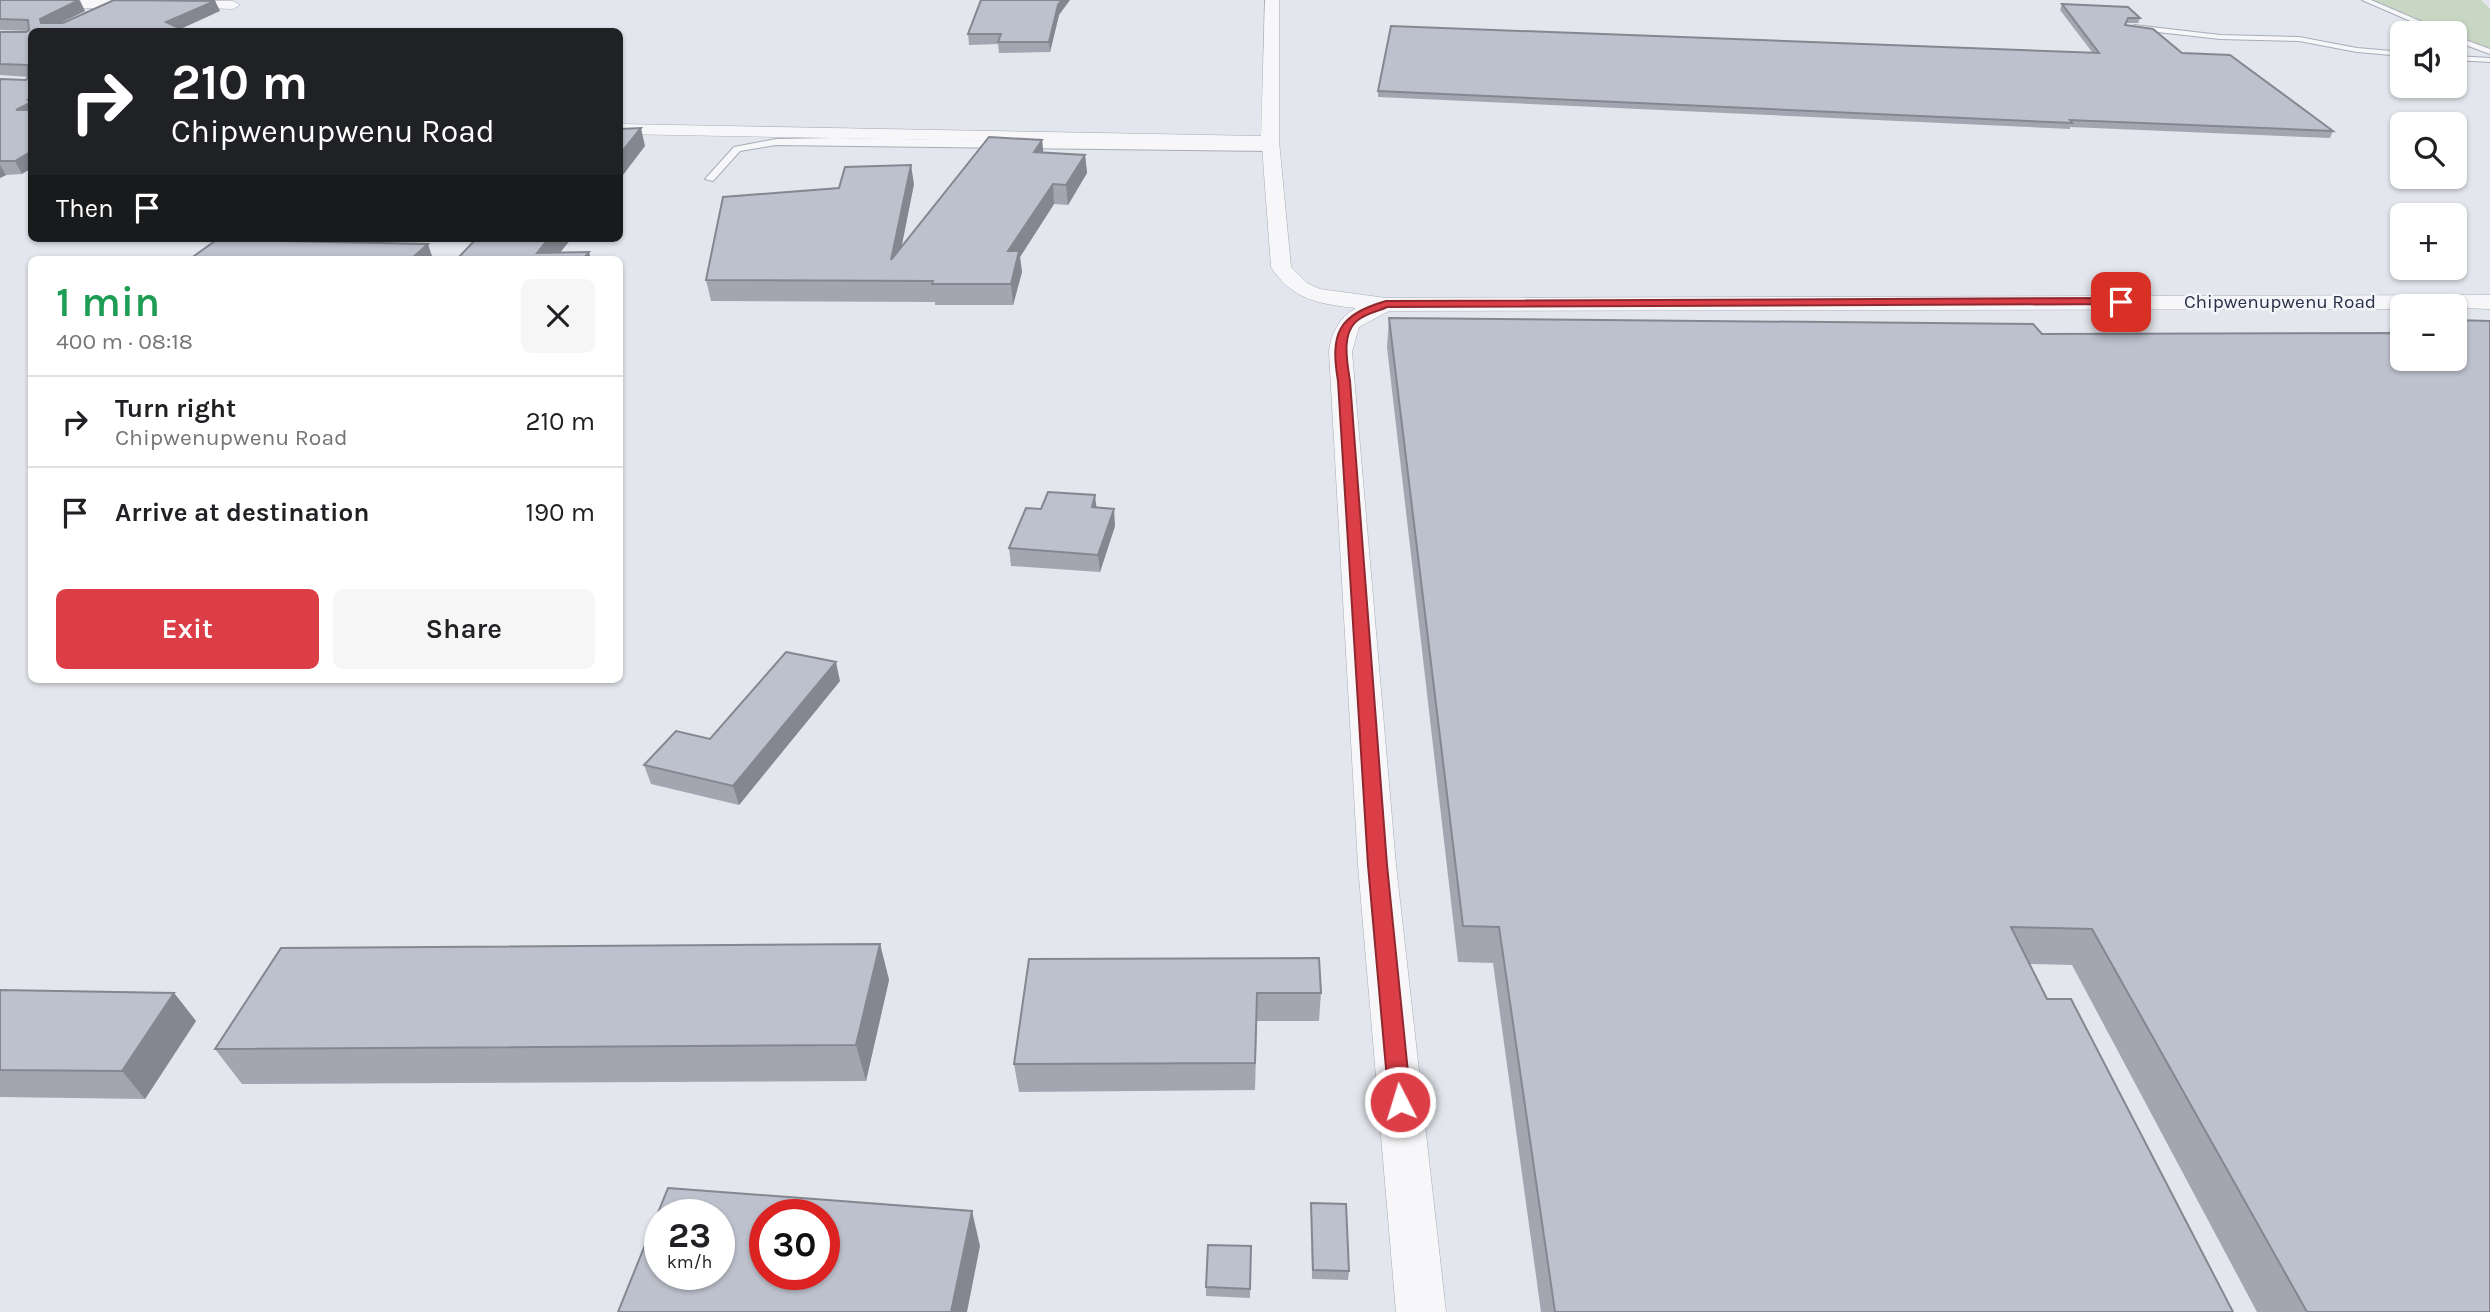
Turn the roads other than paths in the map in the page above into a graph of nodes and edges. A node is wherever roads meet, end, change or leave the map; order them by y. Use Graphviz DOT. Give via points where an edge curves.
graph roads {
  1 [pos="1272,0"];
  2 [pos="2364,0"];
  3 [pos="122,2"];
  4 [pos="161,3"];
  5 [pos="0,4"];
  6 [pos="233,5"];
  7 [pos="79,20"];
  8 [pos="2415,21"];
  9 [pos="2128,27"];
  10 [pos="2467,43"];
  11 [pos="2490,52"];
  12 [pos="2390,53"];
  13 [pos="2467,59"];
  14 [pos="2490,60"];
  15 [pos="623,129"];
  16 [pos="1270,144"];
  17 [pos="709,179"];
  18 [pos="2490,302"];
  19 [pos="1386,304"];
  20 [pos="1421,1312"];
  1 -- 16 [label="street"];
  2 -- 8 [label="lane"];
  3 -- 5 [label="street"];
  3 -- 7 [label="street"];
  4 -- 6 [label="street"];
  9 -- 12 [label="lane" via="2220,37 2299,39"];
  10 -- 11 [label="lane"];
  13 -- 14 [label="lane"];
  15 -- 16 [label="street"];
  16 -- 17 [label="lane" via="776,142 737,149"];
  16 -- 19 [label="street" via="1281,267 1286,278 1327,298"];
  18 -- 19 [label="street, Chipwenupwenu Road"];
  19 -- 20 [label="street, Chipwenupwenu Road" via="1356,316 1345,327 1339,355 1377,865"];
}
